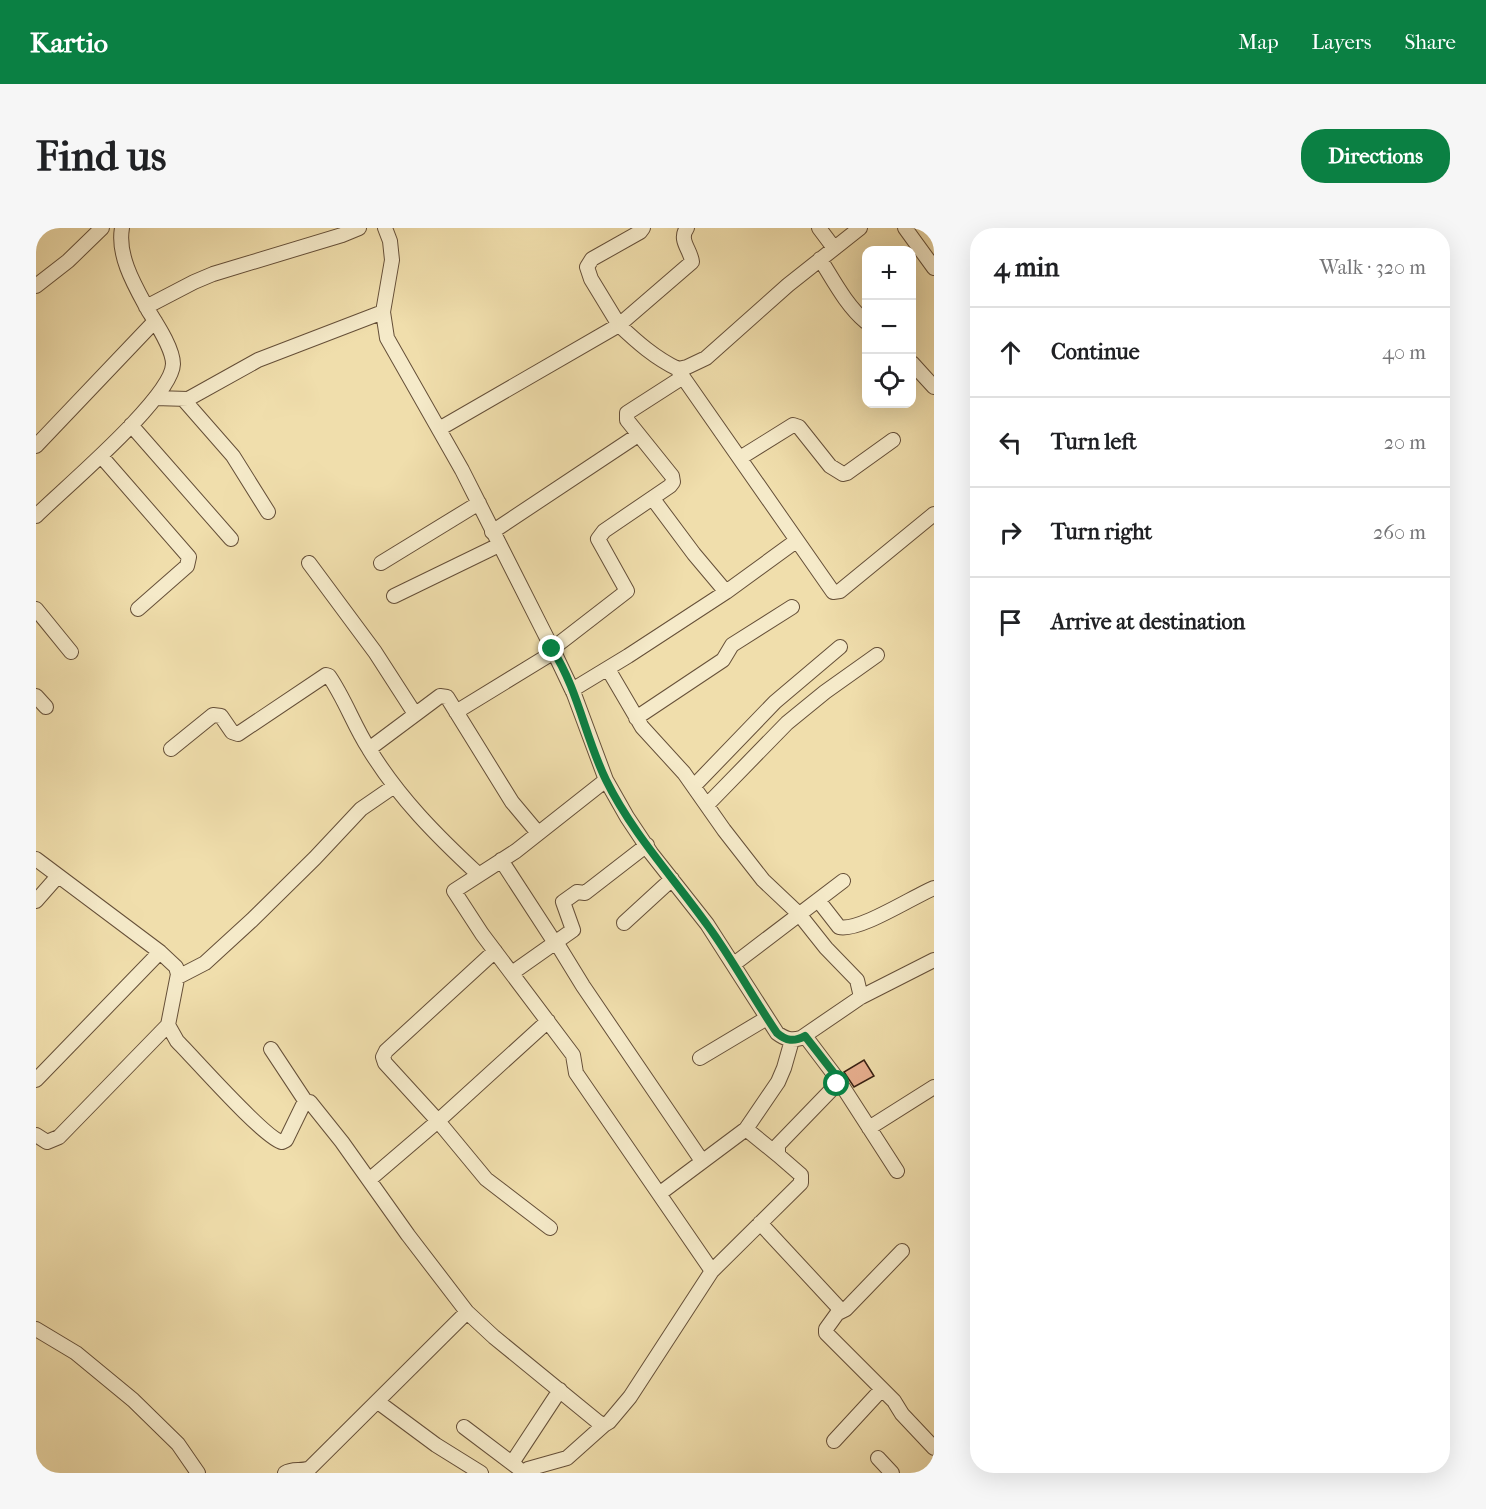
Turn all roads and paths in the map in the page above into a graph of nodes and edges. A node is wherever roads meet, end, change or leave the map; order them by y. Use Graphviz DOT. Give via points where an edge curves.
graph roads {
  1 [pos="102,228"];
  2 [pos="359,228"];
  3 [pos="385,228"];
  4 [pos="643,228"];
  5 [pos="687,228"];
  6 [pos="819,228"];
  7 [pos="861,228"];
  8 [pos="905,228"];
  9 [pos="118,231"];
  10 [pos="834,248"];
  11 [pos="820,259"];
  12 [pos="934,268"];
  13 [pos="36,286"];
  14 [pos="146,307"];
  15 [pos="383,312"];
  16 [pos="862,317"];
  17 [pos="155,321"];
  18 [pos="619,325"];
  19 [pos="916,367"];
  20 [pos="680,373"];
  21 [pos="934,387"];
  22 [pos="155,398"];
  23 [pos="184,400"];
  24 [pos="130,425"];
  25 [pos="439,429"];
  26 [pos="638,435"];
  27 [pos="893,440"];
  28 [pos="36,446"];
  29 [pos="100,456"];
  30 [pos="740,458"];
  31 [pos="653,499"];
  32 [pos="479,503"];
  33 [pos="268,512"];
  34 [pos="36,516"];
  35 [pos="931,520"];
  36 [pos="492,532"];
  37 [pos="231,539"];
  38 [pos="796,541"];
  39 [pos="499,545"];
  40 [pos="309,563"];
  41 [pos="381,563"];
  42 [pos="726,592"];
  43 [pos="394,596"];
  44 [pos="792,607"];
  45 [pos="36,609"];
  46 [pos="138,609"];
  47 [pos="840,647"];
  48 [pos="553,650"];
  49 [pos="71,652"];
  50 [pos="877,655"];
  51 [pos="608,669"];
  52 [pos="572,690"];
  53 [pos="36,696"];
  54 [pos="46,707"];
  55 [pos="456,712"];
  56 [pos="415,714"];
  57 [pos="636,718"];
  58 [pos="171,749"];
  59 [pos="369,749"];
  60 [pos="606,780"];
  61 [pos="694,786"];
  62 [pos="393,787"];
  63 [pos="707,805"];
  64 [pos="538,833"];
  65 [pos="646,845"];
  66 [pos="36,859"];
  67 [pos="501,860"];
  68 [pos="478,874"];
  69 [pos="58,876"];
  70 [pos="672,879"];
  71 [pos="843,881"];
  72 [pos="934,888"];
  73 [pos="818,900"];
  74 [pos="36,902"];
  75 [pos="799,914"];
  76 [pos="624,923"];
  77 [pos="556,942"];
  78 [pos="495,951"];
  79 [pos="160,952"];
  80 [pos="934,960"];
  81 [pos="734,964"];
  82 [pos="512,974"];
  83 [pos="178,977"];
  84 [pos="861,997"];
  85 [pos="767,1018"];
  86 [pos="548,1021"];
  87 [pos="168,1025"];
  88 [pos="798,1038"];
  89 [pos="271,1050"];
  90 [pos="700,1058"];
  91 [pos="36,1080"];
  92 [pos="839,1081"];
  93 [pos="934,1087"];
  94 [pos="306,1102"];
  95 [pos="438,1121"];
  96 [pos="869,1128"];
  97 [pos="746,1129"];
  98 [pos="36,1135"];
  99 [pos="778,1155"];
  100 [pos="702,1161"];
  101 [pos="897,1172"];
  102 [pos="369,1180"];
  103 [pos="659,1194"];
  104 [pos="760,1223"];
  105 [pos="550,1228"];
  106 [pos="902,1251"];
  107 [pos="712,1271"];
  108 [pos="467,1312"];
  109 [pos="838,1313"];
  110 [pos="36,1329"];
  111 [pos="882,1389"];
  112 [pos="560,1390"];
  113 [pos="378,1401"];
  114 [pos="604,1425"];
  115 [pos="464,1427"];
  116 [pos="834,1441"];
  117 [pos="934,1448"];
  118 [pos="878,1458"];
  119 [pos="519,1469"];
  120 [pos="198,1473"];
  121 [pos="285,1473"];
  122 [pos="481,1473"];
  123 [pos="892,1473"];
  1 -- 13 [label="street"];
  2 -- 14 [label="street" via="213,274"];
  3 -- 15 [label="street" via="392,260"];
  4 -- 18 [label="street" via="587,267"];
  5 -- 18 [label="street" via="683,233 692,262"];
  6 -- 10 [label="street"];
  7 -- 10 [label="street"];
  8 -- 12 [label="street"];
  9 -- 14 [label="street" via="128,268"];
  10 -- 11 [label="street"];
  11 -- 16 [label="street"];
  11 -- 20 [label="street" via="706,358"];
  14 -- 17 [label="street"];
  15 -- 23 [label="street" via="258,360"];
  15 -- 25 [label="street" via="387,338"];
  17 -- 22 [label="street" via="173,363"];
  17 -- 28 [label="street"];
  18 -- 20 [label="street"];
  18 -- 25 [label="street"];
  19 -- 21 [label="street"];
  20 -- 26 [label="street" via="629,411 627,420"];
  20 -- 30 [label="street"];
  22 -- 23 [label="street"];
  22 -- 24 [label="street"];
  23 -- 33 [label="street" via="233,456"];
  24 -- 29 [label="street"];
  24 -- 37 [label="street"];
  25 -- 32 [label="street"];
  26 -- 31 [label="street" via="673,479"];
  26 -- 36 [label="street"];
  27 -- 30 [label="street" via="843,474 830,466 799,427 793,425"];
  29 -- 34 [label="street"];
  29 -- 46 [label="street" via="189,557 187,566"];
  30 -- 38 [label="street"];
  31 -- 42 [label="street"];
  31 -- 48 [label="street" via="598,539 626,588 625,594"];
  32 -- 36 [label="street"];
  32 -- 41 [label="street"];
  35 -- 38 [label="street" via="837,592 831,590"];
  36 -- 39 [label="street"];
  38 -- 42 [label="street"];
  39 -- 43 [label="street"];
  39 -- 48 [label="street"];
  40 -- 56 [label="street"];
  42 -- 51 [label="street"];
  44 -- 57 [label="street" via="732,645 723,660"];
  45 -- 49 [label="street"];
  47 -- 61 [label="street" via="775,702"];
  48 -- 52 [label="street"];
  48 -- 55 [label="street"];
  50 -- 63 [label="street" via="787,723"];
  51 -- 52 [label="street"];
  51 -- 57 [label="street"];
  52 -- 60 [label="street"];
  53 -- 54 [label="street"];
  55 -- 56 [label="street" via="449,698 442,696"];
  55 -- 64 [label="street" via="512,802"];
  56 -- 59 [label="street"];
  57 -- 61 [label="street"];
  58 -- 59 [label="street" via="215,714 238,734 326,675 331,677"];
  59 -- 62 [label="street"];
  60 -- 64 [label="street"];
  60 -- 65 [label="street"];
  61 -- 63 [label="street"];
  62 -- 68 [label="street" via="430,830"];
  62 -- 83 [label="street" via="361,809 252,921 205,963"];
  63 -- 75 [label="street" via="763,880"];
  64 -- 67 [label="street"];
  65 -- 70 [label="street"];
  65 -- 77 [label="street" via="585,893 577,892 563,902 574,929"];
  66 -- 69 [label="street"];
  67 -- 68 [label="street"];
  67 -- 77 [label="street"];
  68 -- 78 [label="street" via="454,891"];
  69 -- 74 [label="street"];
  69 -- 79 [label="street"];
  70 -- 76 [label="street"];
  70 -- 81 [label="street"];
  71 -- 73 [label="street"];
  72 -- 73 [label="street" via="876,918 845,928 839,927"];
  73 -- 75 [label="street"];
  75 -- 81 [label="street"];
  75 -- 84 [label="street" via="857,980"];
  77 -- 82 [label="street"];
  77 -- 100 [label="street"];
  78 -- 82 [label="street"];
  78 -- 95 [label="street" via="383,1057"];
  79 -- 83 [label="street" via="176,967"];
  79 -- 91 [label="street"];
  80 -- 84 [label="street"];
  81 -- 85 [label="street"];
  82 -- 86 [label="street"];
  83 -- 87 [label="street"];
  84 -- 88 [label="street"];
  85 -- 88 [label="street" via="781,1036"];
  85 -- 90 [label="street"];
  86 -- 95 [label="street"];
  86 -- 103 [label="street" via="575,1058 576,1073"];
  87 -- 94 [label="street" via="177,1041 277,1141 286,1140"];
  87 -- 98 [label="street" via="59,1137 47,1142"];
  88 -- 92 [label="street"];
  88 -- 97 [label="street" via="778,1082"];
  89 -- 94 [label="street"];
  92 -- 96 [label="street"];
  92 -- 99 [label="street" via="780,1142"];
  93 -- 96 [label="street"];
  94 -- 102 [label="street" via="312,1104"];
  95 -- 102 [label="street"];
  95 -- 105 [label="street" via="486,1179"];
  96 -- 101 [label="street"];
  97 -- 99 [label="street"];
  97 -- 100 [label="street"];
  99 -- 104 [label="street" via="802,1180"];
  100 -- 103 [label="street"];
  102 -- 108 [label="street"];
  103 -- 107 [label="street"];
  104 -- 107 [label="street"];
  104 -- 109 [label="street" via="838,1306"];
  106 -- 109 [label="street"];
  107 -- 114 [label="street" via="630,1397"];
  108 -- 112 [label="street"];
  108 -- 113 [label="street"];
  109 -- 111 [label="street" via="826,1333"];
  110 -- 120 [label="street" via="76,1353 133,1400 178,1444"];
  111 -- 116 [label="street"];
  111 -- 117 [label="street"];
  112 -- 114 [label="street"];
  112 -- 119 [label="street"];
  113 -- 121 [label="street" via="310,1468"];
  113 -- 122 [label="street"];
  114 -- 119 [label="street" via="567,1458"];
  115 -- 119 [label="street"];
  118 -- 123 [label="street"];
}
